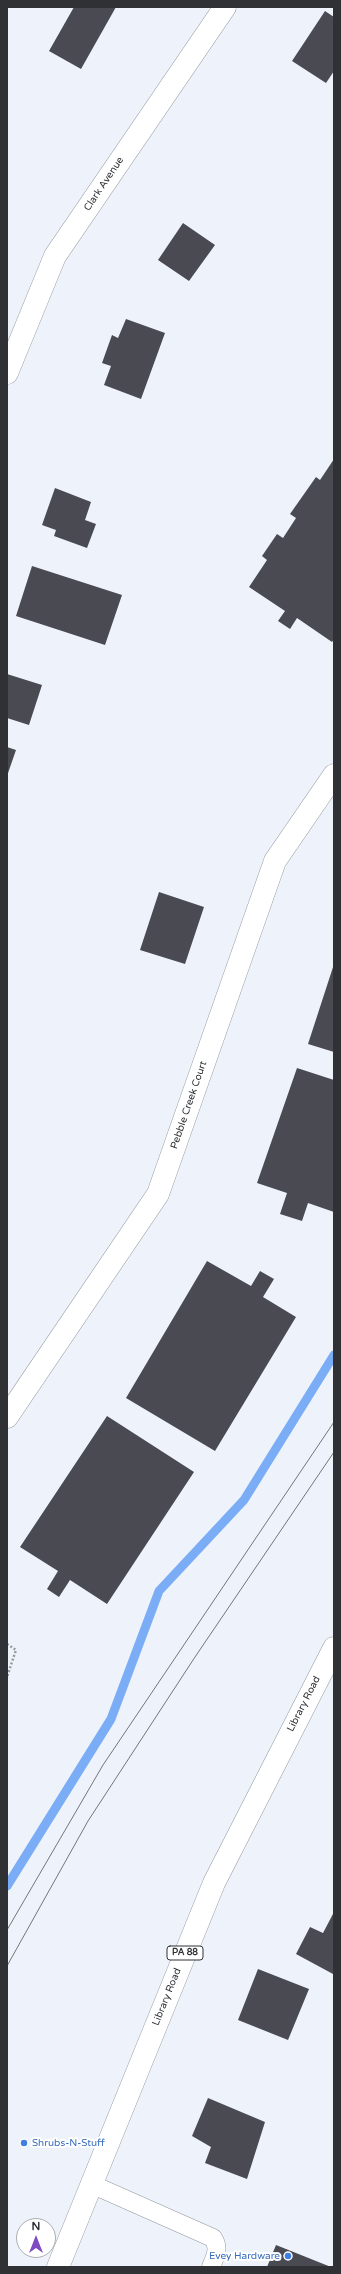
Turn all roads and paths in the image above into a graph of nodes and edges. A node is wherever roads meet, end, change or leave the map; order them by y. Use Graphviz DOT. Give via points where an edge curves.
graph roads {
  1 [pos="225,7"];
  2 [pos="8,367"];
  3 [pos="334,775"];
  4 [pos="7,1416"];
  5 [pos="7,1644"];
  6 [pos="334,1648"];
  7 [pos="7,1677"];
  8 [pos="91,2184"];
  9 [pos="58,2267"];
  10 [pos="211,2267"];
  1 -- 2 [label="street, Clark Avenue" via="55,256"];
  3 -- 4 [label="street, Pebble Creek Court" via="275,861 158,1194"];
  5 -- 7 [label="path" via="16,1650"];
  6 -- 8 [label="street, Library Road / PA 88" via="214,1882"];
  8 -- 9 [label="street, Library Road / PA 88"];
  8 -- 10 [label="lane" via="213,2238 217,2243 217,2250"];
}
